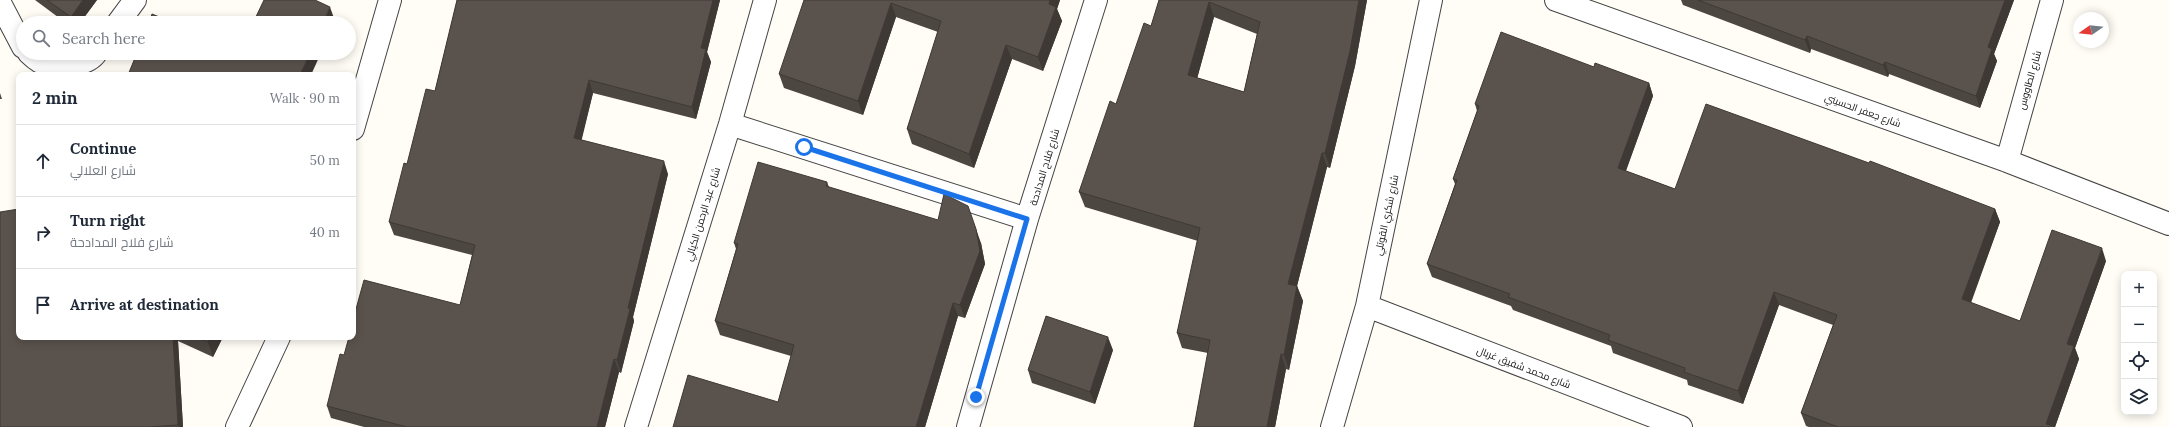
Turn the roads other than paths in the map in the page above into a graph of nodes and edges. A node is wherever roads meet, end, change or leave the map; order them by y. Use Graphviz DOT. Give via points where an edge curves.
graph roads {
  1 [pos="135,0"];
  2 [pos="765,0"];
  3 [pos="1096,0"];
  4 [pos="1431,0"];
  5 [pos="1556,0"];
  6 [pos="2052,0"];
  7 [pos="388,1"];
  8 [pos="0,3"];
  9 [pos="123,16"];
  10 [pos="16,34"];
  11 [pos="35,60"];
  12 [pos="86,60"];
  13 [pos="356,118"];
  14 [pos="730,124"];
  15 [pos="2007,161"];
  16 [pos="1027,219"];
  17 [pos="2169,224"];
  18 [pos="1367,306"];
  19 [pos="278,340"];
  20 [pos="237,427"];
  21 [pos="636,427"];
  22 [pos="968,427"];
  23 [pos="1332,427"];
  24 [pos="1681,427"];
  1 -- 9 [label="street"];
  2 -- 14 [label="street, شارع عبد الرحمن الكيالي"];
  3 -- 16 [label="street, شارع فلاح المدادحة"];
  4 -- 18 [label="street, شارع شكري القوتلي"];
  5 -- 15 [label="street, شارع جعفر الحسيني"];
  6 -- 15 [label="street, شارع الطاووس"];
  7 -- 13 [label="street"];
  8 -- 10 [label="street"];
  11 -- 12 [label="street" via="51,66 72,65"];
  14 -- 16 [label="street"];
  14 -- 21 [label="street, شارع عبد الرحمن الكيالي"];
  15 -- 17 [label="street, شارع جعفر الحسيني"];
  16 -- 22 [label="street, شارع فلاح المدادحة"];
  18 -- 23 [label="street, شارع شكري القوتلي"];
  18 -- 24 [label="street, شارع محمد شفيق غربال"];
  19 -- 20 [label="street"];
}
